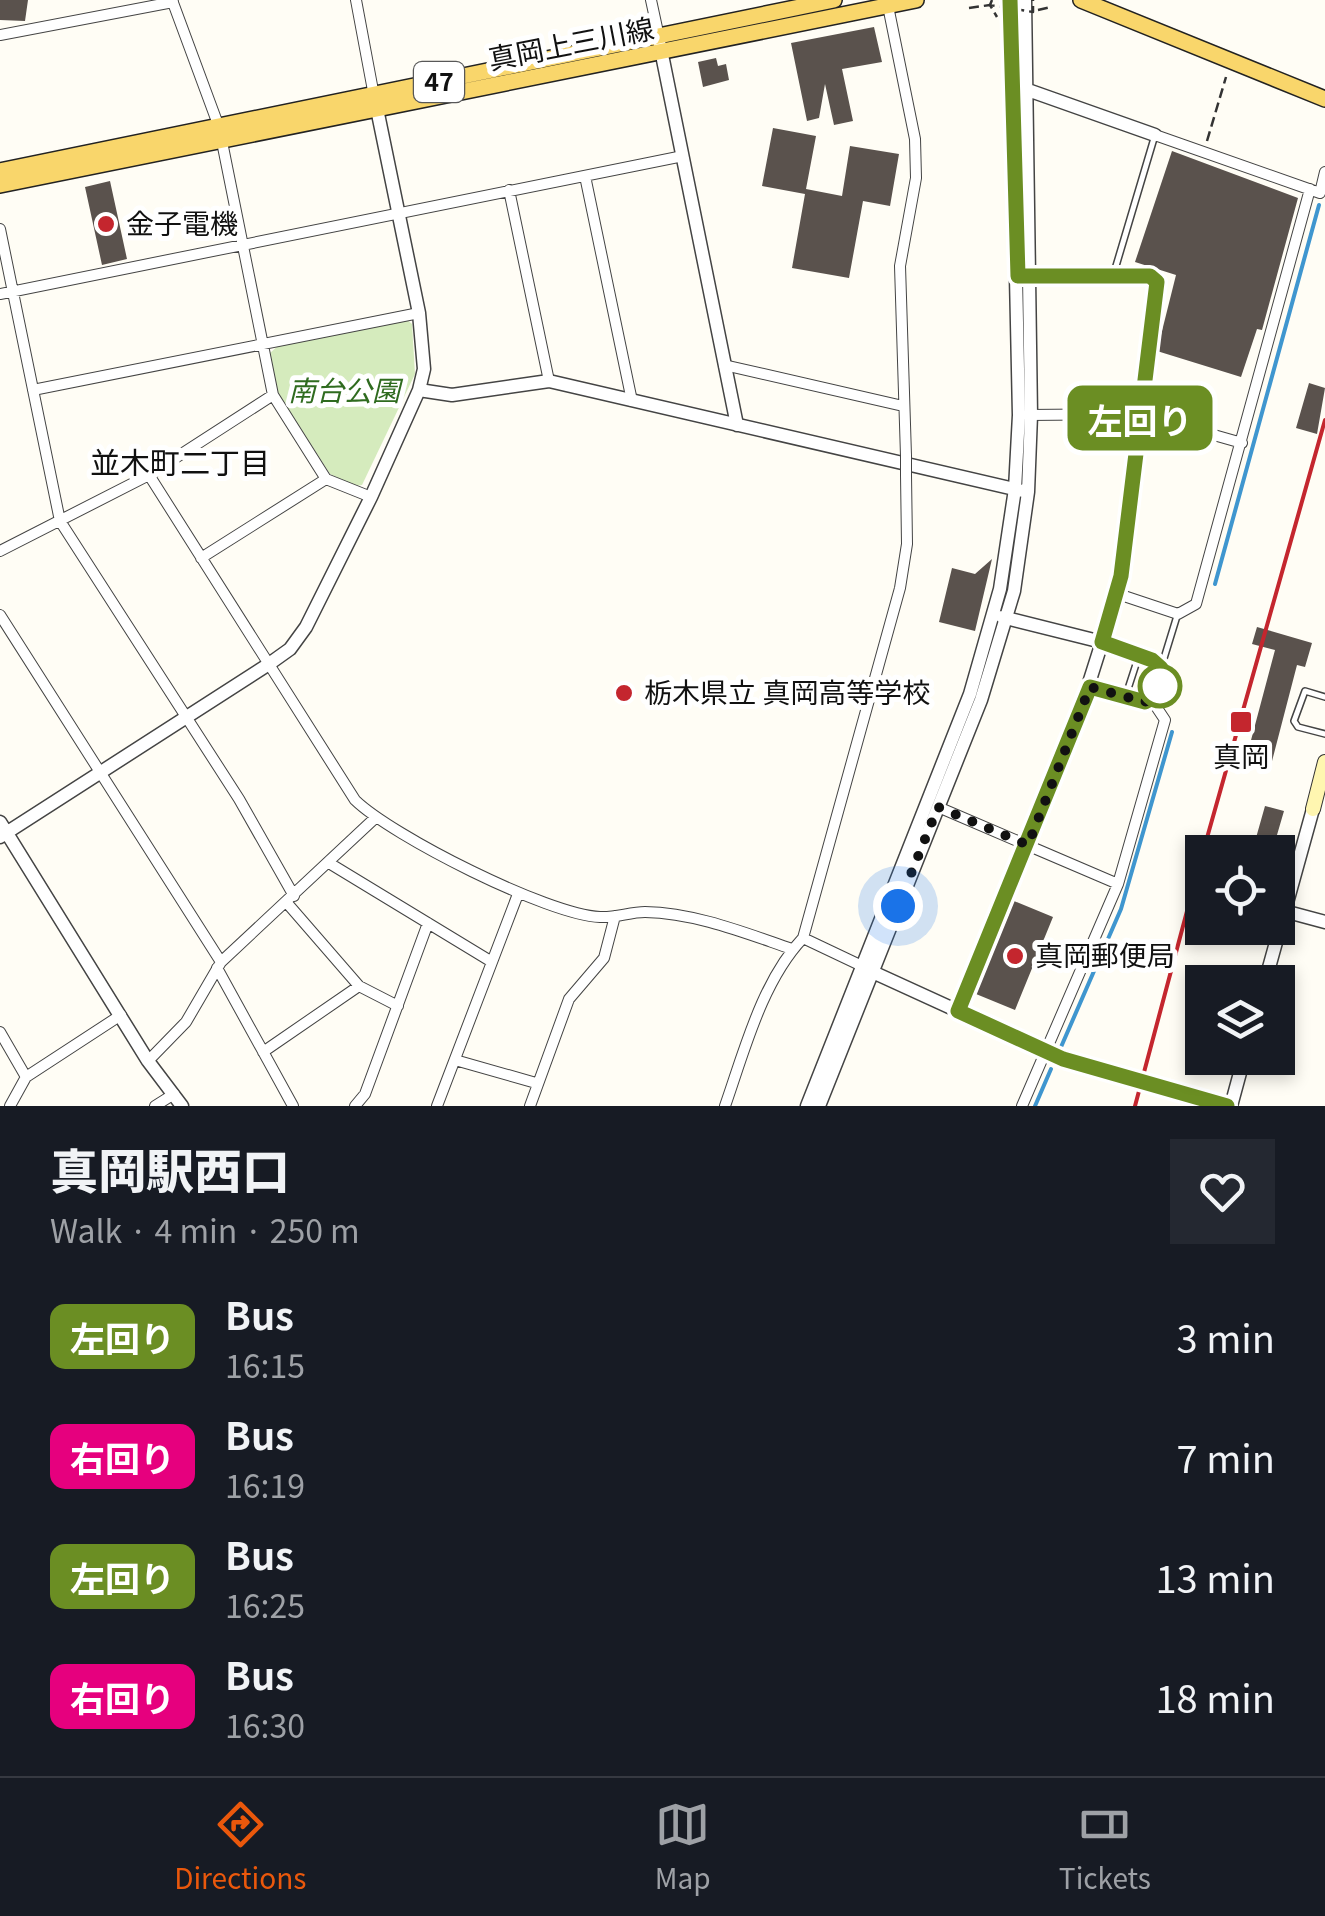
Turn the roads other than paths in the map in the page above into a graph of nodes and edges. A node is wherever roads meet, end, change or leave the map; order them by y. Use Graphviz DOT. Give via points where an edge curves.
graph roads {
  1 [pos="356,0"];
  2 [pos="651,0"];
  3 [pos="834,0"];
  4 [pos="916,0"];
  5 [pos="1010,0"];
  6 [pos="1025,0"];
  7 [pos="1081,0"];
  8 [pos="172,1"];
  9 [pos="888,6"];
  10 [pos="0,35"];
  11 [pos="660,44"];
  12 [pos="1025,89"];
  13 [pos="1325,99"];
  14 [pos="376,102"];
  15 [pos="220,134"];
  16 [pos="1155,135"];
  17 [pos="683,156"];
  18 [pos="0,171"];
  19 [pos="1325,172"];
  20 [pos="584,176"];
  21 [pos="0,185"];
  22 [pos="509,190"];
  23 [pos="1310,190"];
  24 [pos="397,213"];
  25 [pos="0,228"];
  26 [pos="242,245"];
  27 [pos="1024,276"];
  28 [pos="1113,276"];
  29 [pos="13,291"];
  30 [pos="0,294"];
  31 [pos="419,313"];
  32 [pos="262,343"];
  33 [pos="724,365"];
  34 [pos="549,381"];
  35 [pos="33,390"];
  36 [pos="419,390"];
  37 [pos="273,396"];
  38 [pos="632,400"];
  39 [pos="903,406"];
  40 [pos="1140,414"];
  41 [pos="1025,415"];
  42 [pos="736,425"];
  43 [pos="1242,442"];
  44 [pos="149,476"];
  45 [pos="326,479"];
  46 [pos="1021,490"];
  47 [pos="371,497"];
  48 [pos="60,521"];
  49 [pos="0,550"];
  50 [pos="201,558"];
  51 [pos="1118,594"];
  52 [pos="1178,614"];
  53 [pos="0,615"];
  54 [pos="1001,616"];
  55 [pos="1102,642"];
  56 [pos="1139,655"];
  57 [pos="268,664"];
  58 [pos="1161,668"];
  59 [pos="1090,687"];
  60 [pos="1125,698"];
  61 [pos="1325,698"];
  62 [pos="1151,699"];
  63 [pos="186,717"];
  64 [pos="1325,734"];
  65 [pos="1325,762"];
  66 [pos="100,773"];
  67 [pos="938,807"];
  68 [pos="1319,810"];
  69 [pos="374,820"];
  70 [pos="2,831"];
  71 [pos="1028,845"];
  72 [pos="329,863"];
  73 [pos="1295,879"];
  74 [pos="1118,884"];
  75 [pos="518,894"];
  76 [pos="291,900"];
  77 [pos="1295,914"];
  78 [pos="616,916"];
  79 [pos="1325,922"];
  80 [pos="428,923"];
  81 [pos="802,938"];
  82 [pos="792,950"];
  83 [pos="492,962"];
  84 [pos="219,965"];
  85 [pos="866,969"];
  86 [pos="359,986"];
  87 [pos="398,1006"];
  88 [pos="958,1011"];
  89 [pos="121,1015"];
  90 [pos="0,1032"];
  91 [pos="263,1052"];
  92 [pos="1046,1052"];
  93 [pos="455,1060"];
  94 [pos="148,1061"];
  95 [pos="1239,1075"];
  96 [pos="26,1077"];
  97 [pos="536,1082"];
  98 [pos="178,1100"];
  99 [pos="10,1106"];
  100 [pos="155,1106"];
  101 [pos="293,1106"];
  102 [pos="355,1106"];
  103 [pos="437,1106"];
  104 [pos="530,1106"];
  105 [pos="725,1106"];
  106 [pos="807,1106"];
  107 [pos="820,1106"];
  108 [pos="1022,1106"];
  109 [pos="1229,1106"];
  1 -- 14 [label="street"];
  2 -- 11 [label="street"];
  3 -- 11 [label="main road, 真岡上三川線 / 47"];
  4 -- 9 [label="main road, 真岡上三川線 / 47"];
  5 -- 27 [label="street"];
  6 -- 12 [label="street"];
  7 -- 13 [label="main road"];
  8 -- 10 [label="street"];
  8 -- 15 [label="street"];
  9 -- 11 [label="main road, 真岡上三川線 / 47"];
  9 -- 39 [label="street" via="915,138 916,178 900,266"];
  11 -- 14 [label="main road, 真岡上三川線 / 47"];
  11 -- 17 [label="street"];
  12 -- 16 [label="street"];
  12 -- 27 [label="street"];
  14 -- 15 [label="main road, 真岡上三川線 / 47"];
  14 -- 24 [label="street"];
  15 -- 18 [label="main road, 真岡上三川線 / 47"];
  15 -- 21 [label="main road, 真岡上三川線 / 47"];
  15 -- 26 [label="street"];
  16 -- 23 [label="street"];
  16 -- 28 [label="lane"];
  17 -- 20 [label="street"];
  17 -- 33 [label="street"];
  19 -- 23 [label="street" via="1320,193"];
  20 -- 22 [label="street"];
  20 -- 38 [label="street"];
  22 -- 24 [label="street"];
  22 -- 34 [label="street"];
  23 -- 43 [label="street"];
  24 -- 26 [label="street"];
  24 -- 31 [label="street"];
  25 -- 29 [label="street"];
  26 -- 29 [label="street"];
  26 -- 32 [label="street"];
  27 -- 28 [label="street"];
  27 -- 41 [label="street"];
  28 -- 40 [label="street" via="1157,282"];
  29 -- 30 [label="street"];
  29 -- 35 [label="street"];
  31 -- 32 [label="street"];
  31 -- 36 [label="street"];
  32 -- 35 [label="street"];
  32 -- 37 [label="street"];
  33 -- 39 [label="street"];
  33 -- 42 [label="street"];
  34 -- 36 [label="street" via="452,395"];
  34 -- 38 [label="street"];
  35 -- 48 [label="street"];
  36 -- 47 [label="street"];
  37 -- 44 [label="street"];
  37 -- 45 [label="street"];
  38 -- 42 [label="street"];
  39 -- 81 [label="street, bridge" via="907,544 900,588"];
  40 -- 41 [label="street"];
  40 -- 43 [label="street"];
  40 -- 51 [label="street"];
  41 -- 46 [label="street"];
  42 -- 46 [label="street"];
  43 -- 52 [label="street" via="1196,604"];
  44 -- 48 [label="street"];
  44 -- 50 [label="street"];
  45 -- 47 [label="street"];
  45 -- 50 [label="street"];
  46 -- 54 [label="street"];
  47 -- 57 [label="street" via="306,628"];
  48 -- 49 [label="street"];
  48 -- 63 [label="street"];
  50 -- 57 [label="street"];
  51 -- 52 [label="street"];
  51 -- 55 [label="street"];
  52 -- 58 [label="lane"];
  53 -- 66 [label="street"];
  54 -- 55 [label="street"];
  54 -- 67 [label="street" via="981,700"];
  54 -- 85 [label="street"];
  55 -- 56 [label="lane"];
  55 -- 59 [label="street"];
  56 -- 58 [label="lane"];
  56 -- 60 [label="lane"];
  57 -- 63 [label="street"];
  57 -- 69 [label="street"];
  58 -- 62 [label="lane"];
  59 -- 60 [label="lane"];
  59 -- 71 [label="street"];
  60 -- 62 [label="lane"];
  61 -- 64 [label="lane" via="1305,691 1294,721"];
  62 -- 74 [label="street" via="1165,720"];
  63 -- 66 [label="street"];
  63 -- 76 [label="street"];
  65 -- 68 [label="main road"];
  66 -- 70 [label="street"];
  66 -- 84 [label="street"];
  67 -- 71 [label="street"];
  67 -- 85 [label="street"];
  68 -- 73 [label="street"];
  69 -- 72 [label="street"];
  69 -- 75 [label="street"];
  70 -- 89 [label="street"];
  71 -- 74 [label="street"];
  71 -- 88 [label="street"];
  72 -- 76 [label="street"];
  72 -- 80 [label="street"];
  74 -- 92 [label="street"];
  75 -- 78 [label="street" via="564,911"];
  75 -- 83 [label="street"];
  76 -- 84 [label="street"];
  76 -- 86 [label="street"];
  77 -- 79 [label="street"];
  78 -- 82 [label="street" via="681,915"];
  78 -- 97 [label="street" via="604,958 569,999"];
  80 -- 83 [label="street"];
  80 -- 87 [label="street"];
  81 -- 82 [label="street"];
  81 -- 85 [label="street"];
  82 -- 105 [label="street"];
  83 -- 93 [label="street"];
  84 -- 91 [label="street"];
  84 -- 94 [label="street" via="186,1022"];
  85 -- 88 [label="street"];
  85 -- 106 [label="street"];
  85 -- 107 [label="street"];
  86 -- 87 [label="street"];
  86 -- 91 [label="street"];
  87 -- 102 [label="street"];
  88 -- 92 [label="street"];
  89 -- 94 [label="street"];
  89 -- 96 [label="street"];
  90 -- 96 [label="street"];
  91 -- 101 [label="street"];
  92 -- 108 [label="street"];
  92 -- 109 [label="street"];
  93 -- 97 [label="street"];
  93 -- 103 [label="street"];
  94 -- 98 [label="street"];
  95 -- 109 [label="street"];
  96 -- 99 [label="street"];
  97 -- 104 [label="street"];
  98 -- 100 [label="street"];
}
